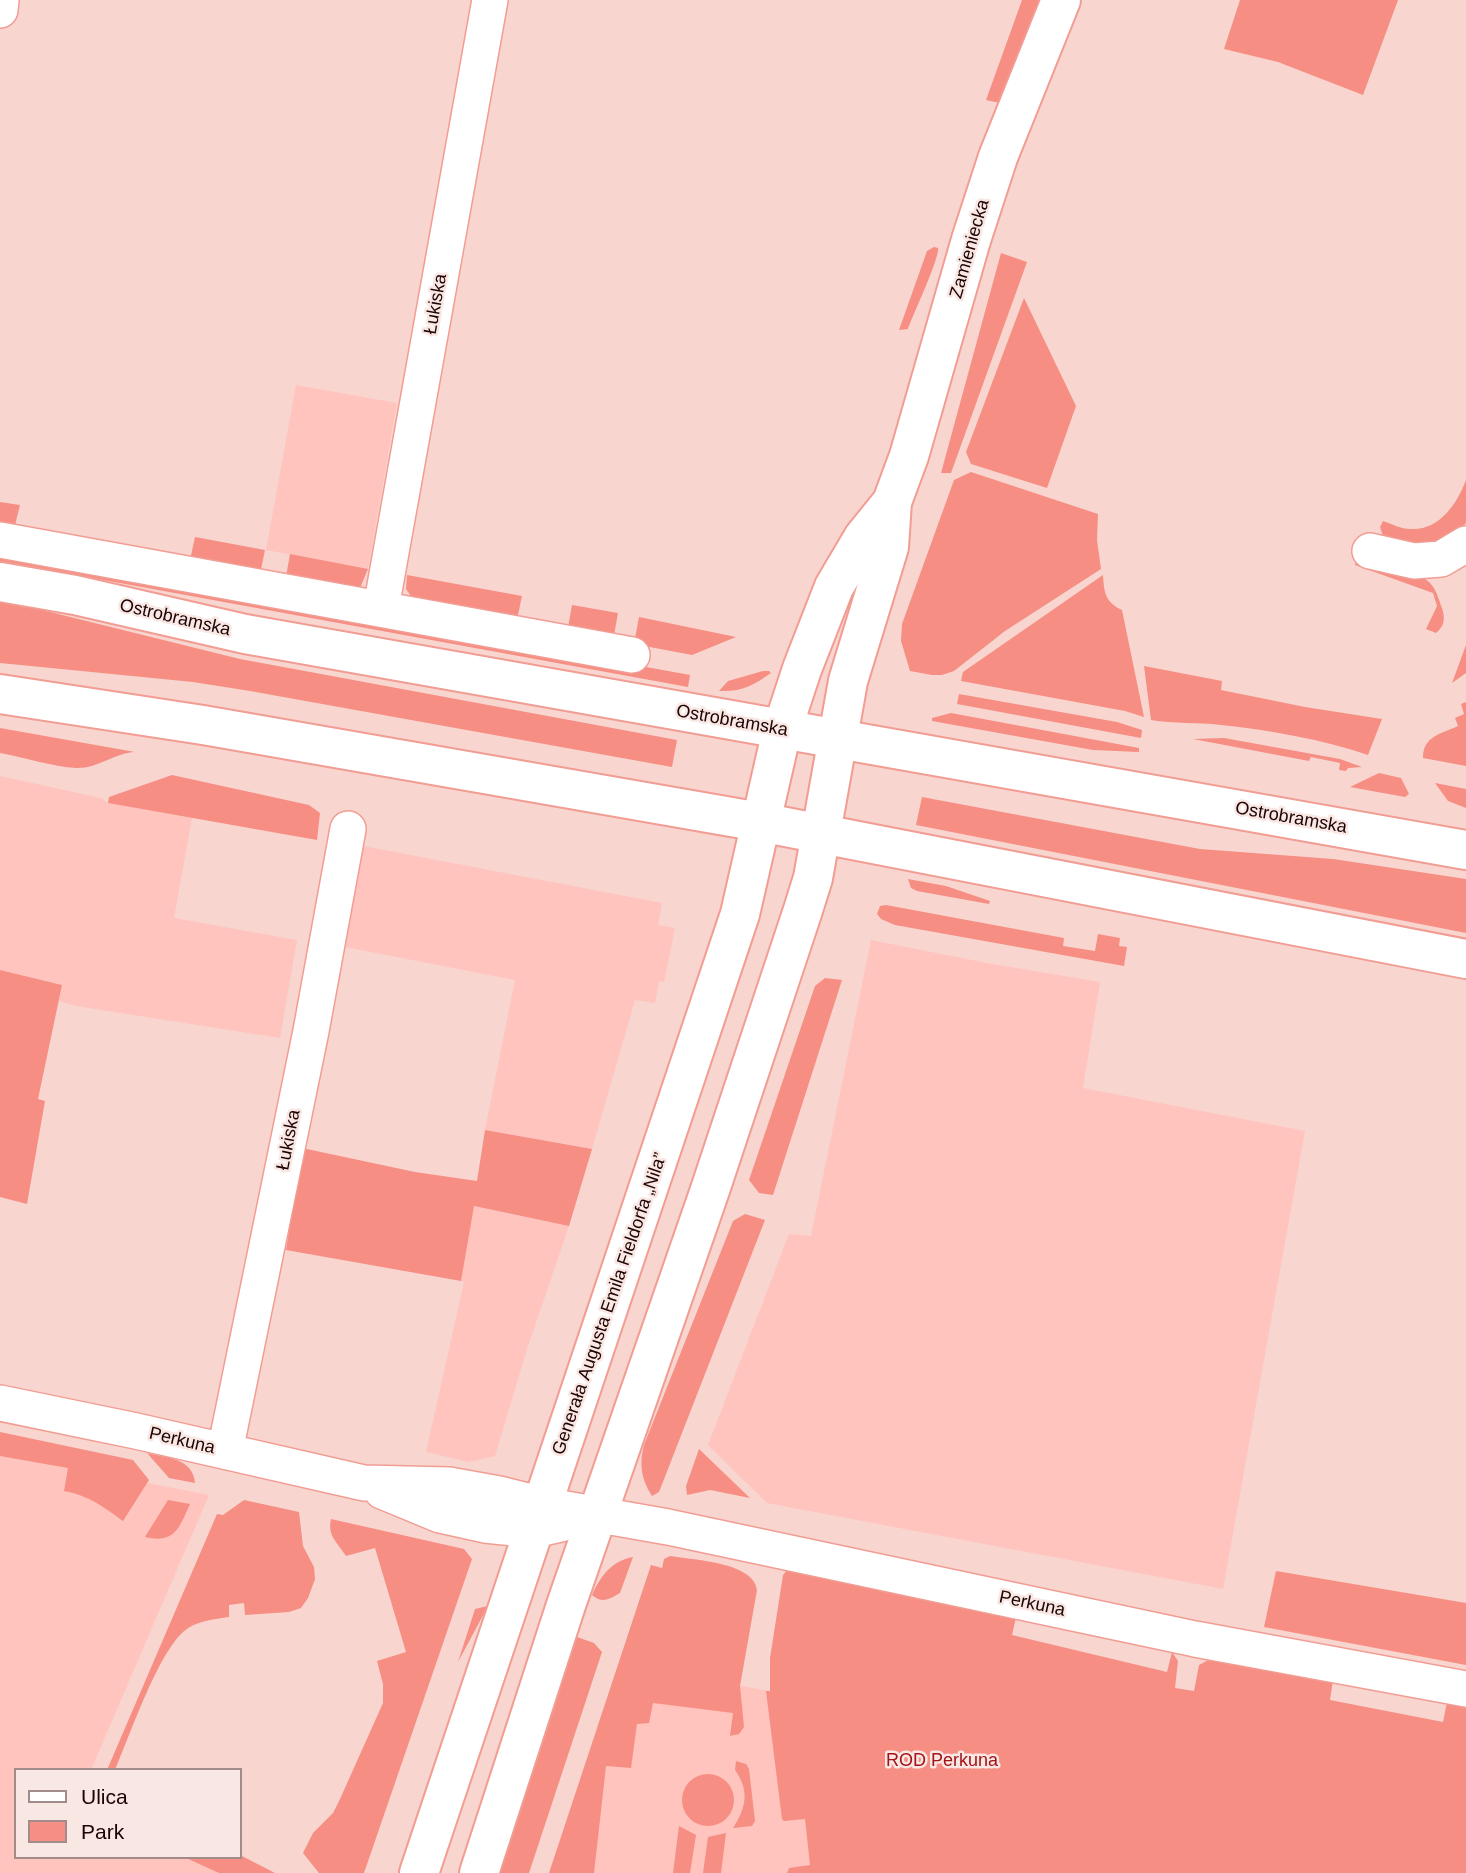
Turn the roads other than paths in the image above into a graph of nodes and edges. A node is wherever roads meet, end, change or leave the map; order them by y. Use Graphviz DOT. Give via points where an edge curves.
graph roads {
  1 [pos="1,0"];
  2 [pos="491,0"];
  3 [pos="1061,0"];
  4 [pos="0,10"];
  5 [pos="892,502"];
  6 [pos="0,541"];
  7 [pos="1466,544"];
  8 [pos="1370,551"];
  9 [pos="0,582"];
  10 [pos="382,608"];
  11 [pos="632,655"];
  12 [pos="0,694"];
  13 [pos="782,730"];
  14 [pos="838,739"];
  15 [pos="760,822"];
  16 [pos="348,829"];
  17 [pos="821,834"];
  18 [pos="1466,850"];
  19 [pos="1466,959"];
  20 [pos="0,1403"];
  21 [pos="225,1451"];
  22 [pos="598,1516"];
  23 [pos="538,1518"];
  24 [pos="1466,1689"];
  25 [pos="419,1873"];
  26 [pos="480,1873"];
  1 -- 4 [label="street"];
  2 -- 10 [label="street, Łukiska"];
  3 -- 5 [label="street, Zamieniecka" via="998,158"];
  5 -- 13 [label="street, Zamieniecka" via="863,538 834,587"];
  5 -- 14 [label="street, Zamieniecka" via="889,547 848,681"];
  6 -- 10 [label="street"];
  7 -- 8 [label="street" via="1441,559 1414,561"];
  9 -- 13 [label="street, Ostrobramska" via="258,636"];
  10 -- 11 [label="street"];
  12 -- 15 [label="street"];
  13 -- 14 [label="street, Ostrobramska"];
  13 -- 15 [label="street, Generała Augusta Emila Fieldorfa „Nila”"];
  14 -- 17 [label="street, Zamieniecka"];
  14 -- 18 [label="street, Ostrobramska"];
  15 -- 17 [label="street"];
  15 -- 23 [label="street, Generała Augusta Emila Fieldorfa „Nila”" via="740,914"];
  16 -- 21 [label="street, Łukiska"];
  17 -- 19 [label="street"];
  17 -- 22 [label="street" via="803,910"];
  20 -- 21 [label="street, Perkuna"];
  21 -- 23 [label="street, Perkuna" via="364,1483 449,1485"];
  22 -- 23 [label="street, Perkuna"];
  22 -- 24 [label="street, Perkuna" via="1195,1639"];
  22 -- 26 [label="street"];
  23 -- 25 [label="street, Generała Augusta Emila Fieldorfa „Nila”"];
}
